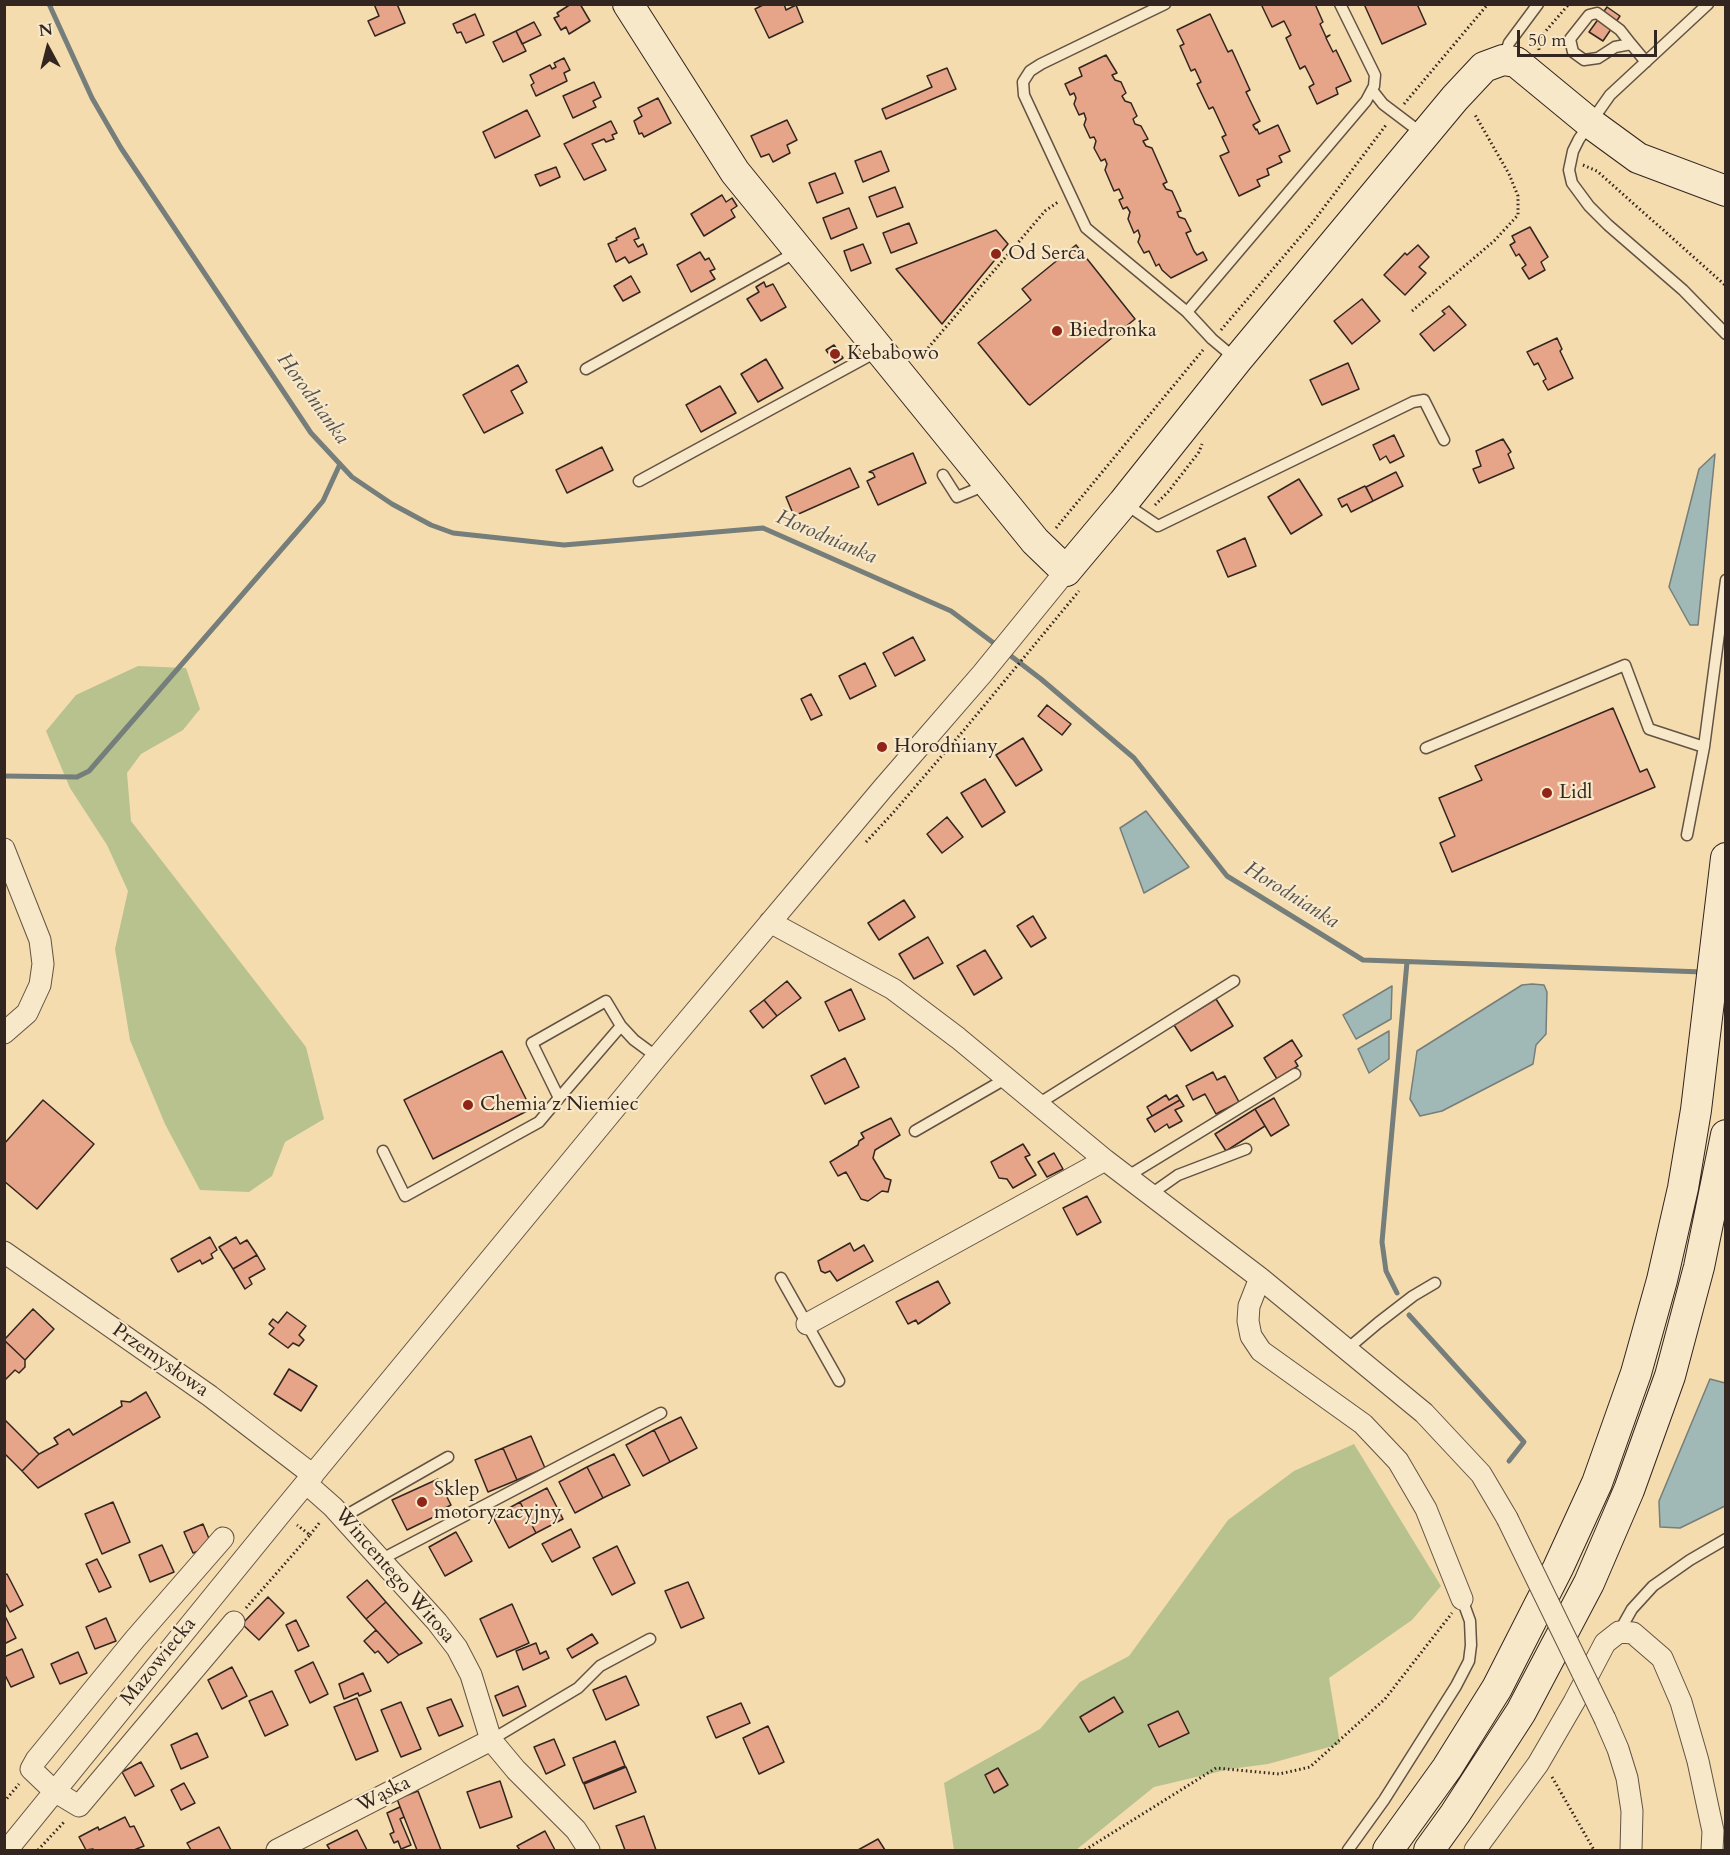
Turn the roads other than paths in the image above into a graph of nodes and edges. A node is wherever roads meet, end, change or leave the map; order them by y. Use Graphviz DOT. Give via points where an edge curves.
graph roads {
  1 [pos="628,4"];
  2 [pos="1165,4"];
  3 [pos="1340,4"];
  4 [pos="1538,4"];
  5 [pos="1708,4"];
  6 [pos="1632,44"];
  7 [pos="1503,60"];
  8 [pos="1646,62"];
  9 [pos="1372,90"];
  10 [pos="1590,123"];
  11 [pos="1425,135"];
  12 [pos="1725,166"];
  13 [pos="1673,170"];
  14 [pos="1725,191"];
  15 [pos="799,250"];
  16 [pos="1187,312"];
  17 [pos="1725,334"];
  18 [pos="880,350"];
  19 [pos="1237,360"];
  20 [pos="586,369"];
  21 [pos="1444,441"];
  22 [pos="943,476"];
  23 [pos="986,479"];
  24 [pos="639,481"];
  25 [pos="1133,509"];
  26 [pos="1075,578"];
  27 [pos="1725,580"];
  28 [pos="1704,747"];
  29 [pos="1426,748"];
  30 [pos="1687,835"];
  31 [pos="4,849"];
  32 [pos="1725,858"];
  33 [pos="770,922"];
  34 [pos="1234,981"];
  35 [pos="621,1026"];
  36 [pos="4,1032"];
  37 [pos="657,1057"];
  38 [pos="1295,1074"];
  39 [pos="1006,1078"];
  40 [pos="559,1098"];
  41 [pos="1038,1104"];
  42 [pos="915,1131"];
  43 [pos="1725,1135"];
  44 [pos="1246,1149"];
  45 [pos="383,1151"];
  46 [pos="1105,1160"];
  47 [pos="1128,1176"];
  48 [pos="1151,1194"];
  49 [pos="4,1252"];
  50 [pos="781,1278"];
  51 [pos="1260,1278"];
  52 [pos="1435,1283"];
  53 [pos="807,1324"];
  54 [pos="1347,1350"];
  55 [pos="840,1381"];
  56 [pos="661,1413"];
  57 [pos="448,1457"];
  58 [pos="310,1480"];
  59 [pos="343,1517"];
  60 [pos="223,1538"];
  61 [pos="1725,1539"];
  62 [pos="380,1560"];
  63 [pos="1462,1599"];
  64 [pos="234,1622"];
  65 [pos="1619,1632"];
  66 [pos="650,1639"];
  67 [pos="491,1740"];
  68 [pos="54,1791"];
  69 [pos="7,1851"];
  70 [pos="277,1851"];
  71 [pos="589,1851"];
  72 [pos="1348,1851"];
  73 [pos="1388,1851"];
  74 [pos="1429,1851"];
  75 [pos="1475,1851"];
  76 [pos="1631,1851"];
  77 [pos="1712,1851"];
  1 -- 15 [label="main road" via="735,172"];
  2 -- 16 [label="lane" via="1041,64 1023,82 1024,95 1086,228"];
  3 -- 9 [label="lane" via="1375,75"];
  4 -- 7 [label="lane" via="1509,43"];
  5 -- 8 [label="lane"];
  6 -- 6 [label="lane" via="1597,13 1589,15 1570,39 1573,52 1584,60 1598,58 1615,46"];
  6 -- 8 [label="lane"];
  7 -- 10 [label="main road" via="1516,63"];
  7 -- 11 [label="main road" via="1484,67"];
  8 -- 10 [label="lane" via="1610,95"];
  9 -- 11 [label="lane" via="1383,104"];
  9 -- 16 [label="lane"];
  10 -- 13 [label="main road" via="1638,158"];
  10 -- 17 [label="lane" via="1573,151 1569,170 1572,183 1608,225 1683,290"];
  11 -- 19 [label="main road"];
  12 -- 13 [label="main road"];
  13 -- 14 [label="main road"];
  15 -- 18 [label="main road"];
  15 -- 20 [label="lane"];
  16 -- 19 [label="lane"];
  18 -- 23 [label="main road"];
  18 -- 24 [label="lane"];
  19 -- 25 [label="main road"];
  21 -- 25 [label="lane" via="1424,400 1413,402 1158,526"];
  22 -- 23 [label="lane" via="957,497 974,490"];
  23 -- 26 [label="main road" via="1041,547"];
  25 -- 26 [label="main road"];
  26 -- 33 [label="street, Mazowiecka" via="1019,629"];
  27 -- 28 [label="lane"];
  28 -- 29 [label="lane" via="1649,729 1625,665"];
  28 -- 30 [label="lane"];
  31 -- 36 [label="street" via="40,940 43,964 40,985 27,1013"];
  32 -- 73 [label="main road" via="1696,1110 1683,1188 1636,1374 1597,1483 1497,1688"];
  33 -- 37 [label="street, Mazowiecka"];
  33 -- 39 [label="street" via="893,989"];
  34 -- 41 [label="lane"];
  35 -- 37 [label="lane"];
  35 -- 40 [label="lane"];
  35 -- 40 [label="lane" via="606,1001 532,1043"];
  37 -- 58 [label="street, Mazowiecka"];
  38 -- 47 [label="lane"];
  39 -- 41 [label="street"];
  39 -- 42 [label="lane"];
  40 -- 45 [label="lane" via="538,1122 405,1196"];
  41 -- 46 [label="street"];
  43 -- 74 [label="main road" via="1699,1267 1670,1377 1629,1490 1589,1583 1521,1712"];
  44 -- 48 [label="lane" via="1178,1175"];
  46 -- 47 [label="street"];
  46 -- 53 [label="street"];
  47 -- 48 [label="street"];
  48 -- 51 [label="street"];
  49 -- 58 [label="street, Przemysłowa" via="210,1396"];
  50 -- 53 [label="lane"];
  51 -- 54 [label="street"];
  51 -- 63 [label="street" via="1249,1306 1251,1336 1261,1351 1363,1424 1398,1461 1426,1509"];
  52 -- 54 [label="lane" via="1395,1309"];
  53 -- 55 [label="lane"];
  54 -- 76 [label="street, bridge" via="1425,1413 1481,1474 1507,1518 1618,1749 1632,1810"];
  56 -- 62 [label="lane"];
  57 -- 59 [label="lane"];
  58 -- 59 [label="street, Wincentego Witosa"];
  58 -- 68 [label="street, Mazowiecka"];
  59 -- 62 [label="street, Wincentego Witosa"];
  60 -- 68 [label="street" via="36,1760 32,1769"];
  61 -- 65 [label="lane" via="1653,1586 1632,1609"];
  62 -- 67 [label="street, Wincentego Witosa" via="457,1648 471,1675"];
  63 -- 72 [label="lane" via="1470,1621 1469,1661"];
  64 -- 68 [label="street" via="79,1806"];
  65 -- 75 [label="street" via="1605,1643 1538,1764"];
  65 -- 77 [label="street" via="1633,1633 1662,1658 1681,1702 1711,1821"];
  66 -- 67 [label="lane" via="600,1666 578,1688"];
  67 -- 70 [label="street, Wąska"];
  67 -- 71 [label="street, Wincentego Witosa" via="576,1830"];
  68 -- 69 [label="street, Mazowiecka"];
}
